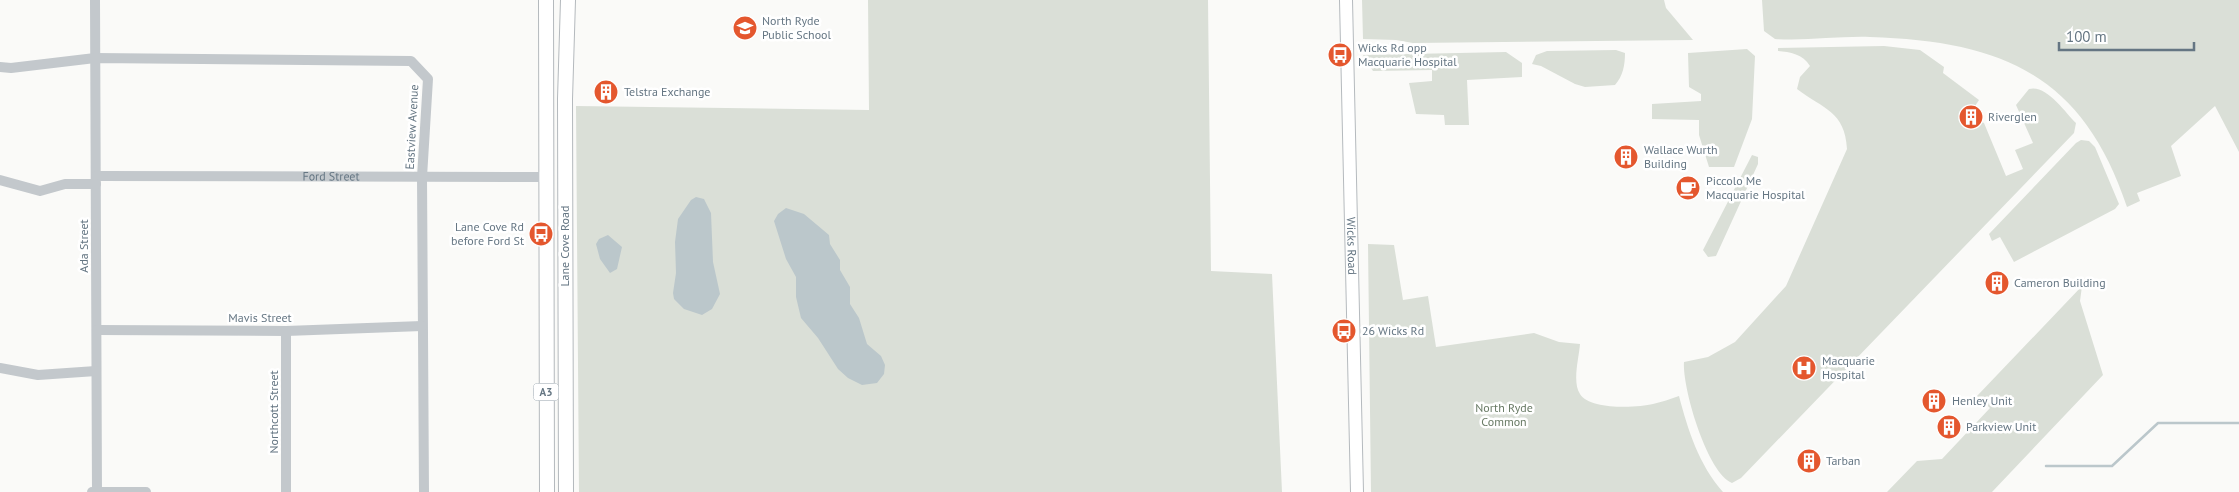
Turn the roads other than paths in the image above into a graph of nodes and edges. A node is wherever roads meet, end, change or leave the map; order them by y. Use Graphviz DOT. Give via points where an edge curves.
graph roads {
  1 [pos="95,0"];
  2 [pos="546,0"];
  3 [pos="568,0"];
  4 [pos="1346,0"];
  5 [pos="95,58"];
  6 [pos="0,66"];
  7 [pos="422,177"];
  8 [pos="565,177"];
  9 [pos="545,178"];
  10 [pos="0,180"];
  11 [pos="96,180"];
  12 [pos="422,326"];
  13 [pos="97,330"];
  14 [pos="286,331"];
  15 [pos="0,368"];
  16 [pos="96,371"];
  17 [pos="91,492"];
  18 [pos="97,492"];
  19 [pos="146,492"];
  20 [pos="286,492"];
  21 [pos="424,492"];
  22 [pos="547,492"];
  23 [pos="566,492"];
  24 [pos="1357,492"];
  1 -- 5 [label="street, Ada Street"];
  2 -- 9 [label="highway, Lane Cove Road / A3"];
  3 -- 8 [label="highway, Lane Cove Road / A3"];
  4 -- 24 [label="main road, Wicks Road"];
  5 -- 6 [label="street, Eastview Avenue" via="11,68"];
  5 -- 7 [label="street, Eastview Avenue" via="411,61 428,79"];
  5 -- 11 [label="street, Ada Street"];
  7 -- 9 [label="street, Ford Street"];
  7 -- 11 [label="street, Ford Street"];
  7 -- 12 [label="street, Eastview Avenue"];
  8 -- 9 [label="highway, Ford Street"];
  8 -- 23 [label="highway, Lane Cove Road / A3"];
  9 -- 22 [label="highway, Lane Cove Road / A3"];
  10 -- 11 [label="street, Ford Street" via="40,191"];
  11 -- 13 [label="street, Ada Street"];
  12 -- 14 [label="street, Mavis Street"];
  12 -- 21 [label="street, Eastview Avenue"];
  13 -- 14 [label="street, Mavis Street"];
  13 -- 16 [label="street, Ada Street"];
  14 -- 20 [label="street, Northcott Street"];
  15 -- 16 [label="street" via="38,374"];
  16 -- 18 [label="street, Ada Street"];
  17 -- 18 [label="street"];
  18 -- 19 [label="street"];
}
